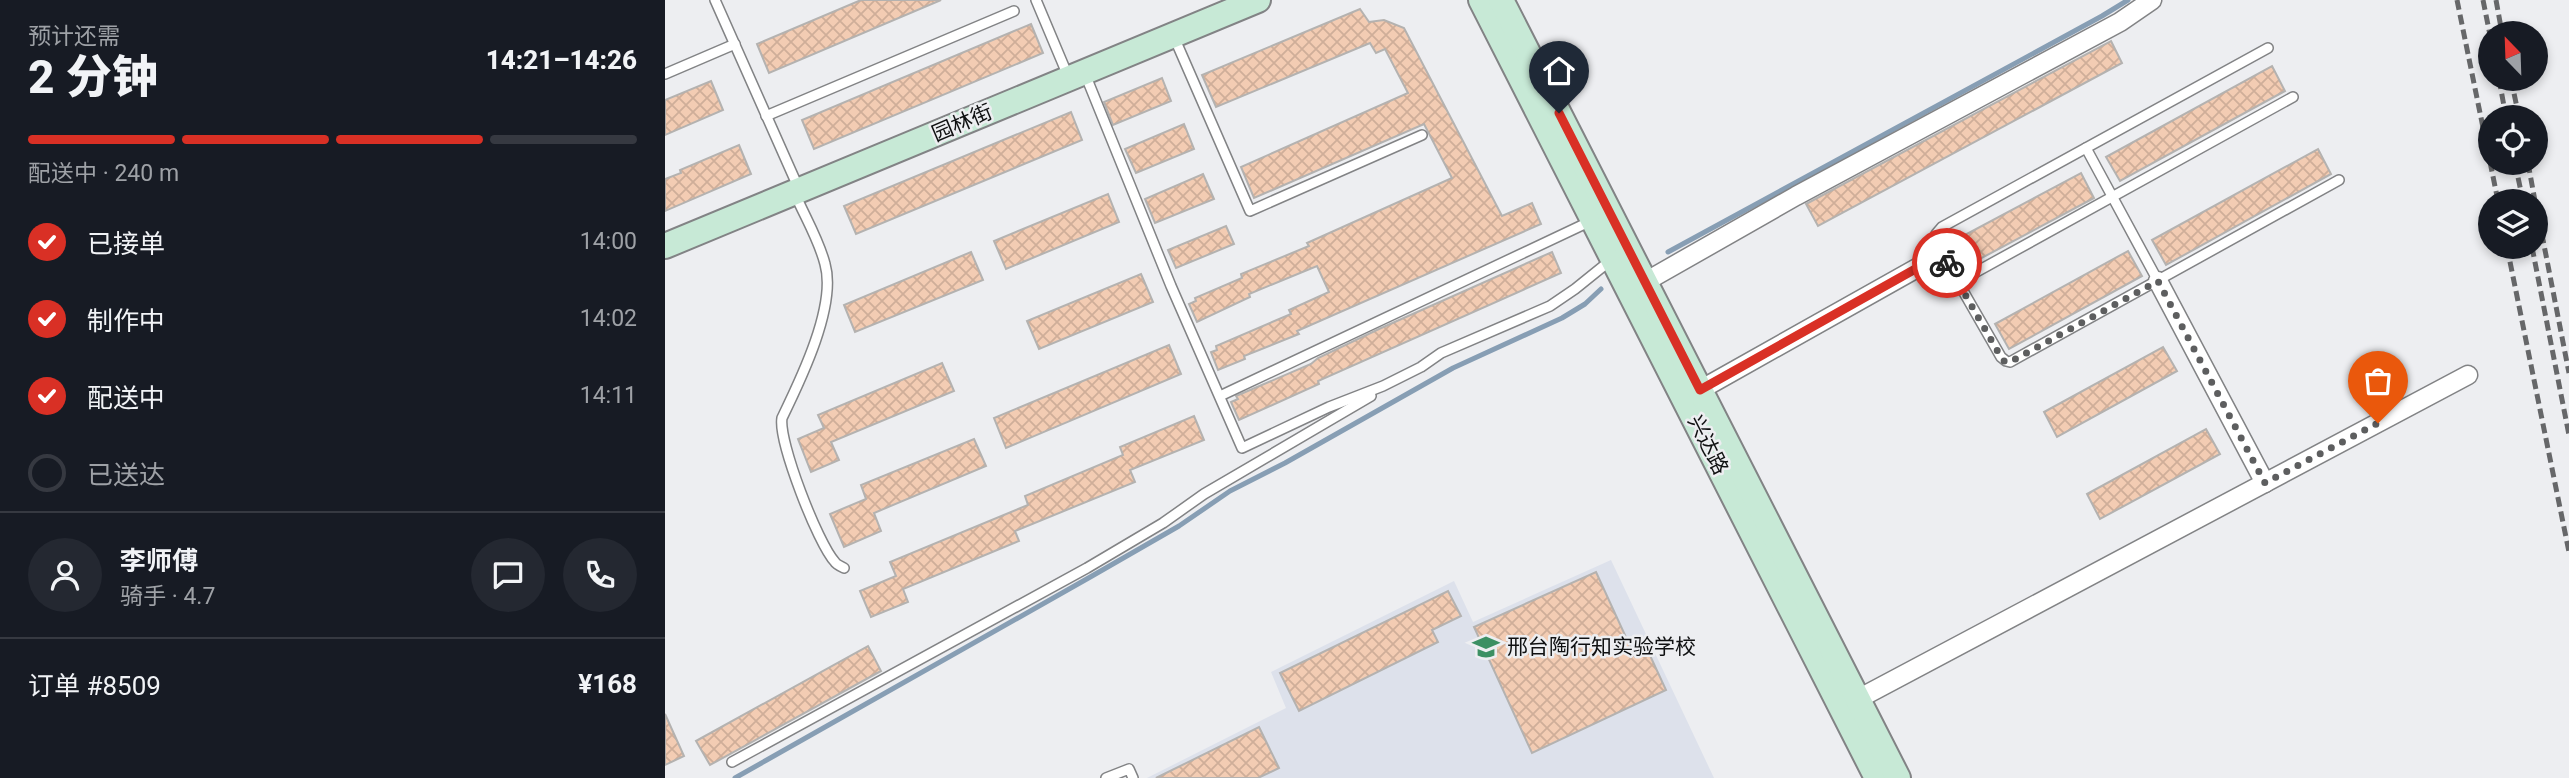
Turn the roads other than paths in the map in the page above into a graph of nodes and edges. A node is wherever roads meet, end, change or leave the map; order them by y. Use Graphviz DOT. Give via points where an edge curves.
graph roads {
  1 [pos="715,0"];
  2 [pos="1036,0"];
  3 [pos="1258,0"];
  4 [pos="1481,0"];
  5 [pos="1501,0"];
  6 [pos="2152,0"];
  7 [pos="1014,11"];
  8 [pos="1174,35"];
  9 [pos="735,44"];
  10 [pos="2268,48"];
  11 [pos="665,74"];
  12 [pos="1077,75"];
  13 [pos="2293,97"];
  14 [pos="767,116"];
  15 [pos="1422,135"];
  16 [pos="2086,148"];
  17 [pos="2339,180"];
  18 [pos="797,191"];
  19 [pos="2112,197"];
  20 [pos="1593,220"];
  21 [pos="665,246"];
  22 [pos="1942,254"];
  23 [pos="1613,258"];
  24 [pos="2158,281"];
  25 [pos="1645,282"];
  26 [pos="1958,282"];
  27 [pos="2468,375"];
  28 [pos="1391,383"];
  29 [pos="1700,390"];
  30 [pos="1220,396"];
  31 [pos="2265,483"];
  32 [pos="844,568"];
  33 [pos="1858,699"];
  34 [pos="732,762"];
  35 [pos="1105,778"];
  36 [pos="1133,778"];
  37 [pos="1877,778"];
  38 [pos="1898,778"];
  1 -- 9 [label="lane"];
  2 -- 12 [label="lane"];
  3 -- 8 [label="main road, 园林街"];
  4 -- 20 [label="main road, 兴达路"];
  5 -- 25 [label="main road, 兴达路"];
  6 -- 25 [label="street" via="2120,22"];
  7 -- 14 [label="lane"];
  8 -- 12 [label="main road, 园林街"];
  8 -- 15 [label="lane" via="1250,211"];
  9 -- 11 [label="lane"];
  9 -- 14 [label="lane"];
  10 -- 16 [label="lane"];
  12 -- 18 [label="main road, 园林街"];
  12 -- 30 [label="lane"];
  13 -- 19 [label="lane"];
  14 -- 18 [label="lane"];
  16 -- 19 [label="lane"];
  16 -- 22 [label="lane" via="1942,227 1935,242"];
  17 -- 24 [label="lane"];
  18 -- 21 [label="main road, 园林街"];
  18 -- 32 [label="lane" via="825,264 827,287 813,353 780,427 819,536 835,563"];
  19 -- 24 [label="lane"];
  19 -- 26 [label="lane"];
  20 -- 23 [label="main road, 兴达路"];
  20 -- 30 [label="lane"];
  22 -- 26 [label="lane"];
  22 -- 29 [label="street"];
  23 -- 28 [label="lane" via="1550,306 1441,353"];
  23 -- 37 [label="main road, 兴达路"];
  24 -- 26 [label="lane" via="2010,362 2001,357"];
  24 -- 31 [label="street"];
  25 -- 29 [label="main road, 兴达路"];
  27 -- 31 [label="street"];
  28 -- 30 [label="lane" via="1242,448"];
  28 -- 34 [label="lane" via="1099,562"];
  29 -- 33 [label="main road, 兴达路"];
  31 -- 33 [label="street"];
  33 -- 38 [label="main road, 兴达路"];
  35 -- 36 [label="lane" via="1129,769"];
}
